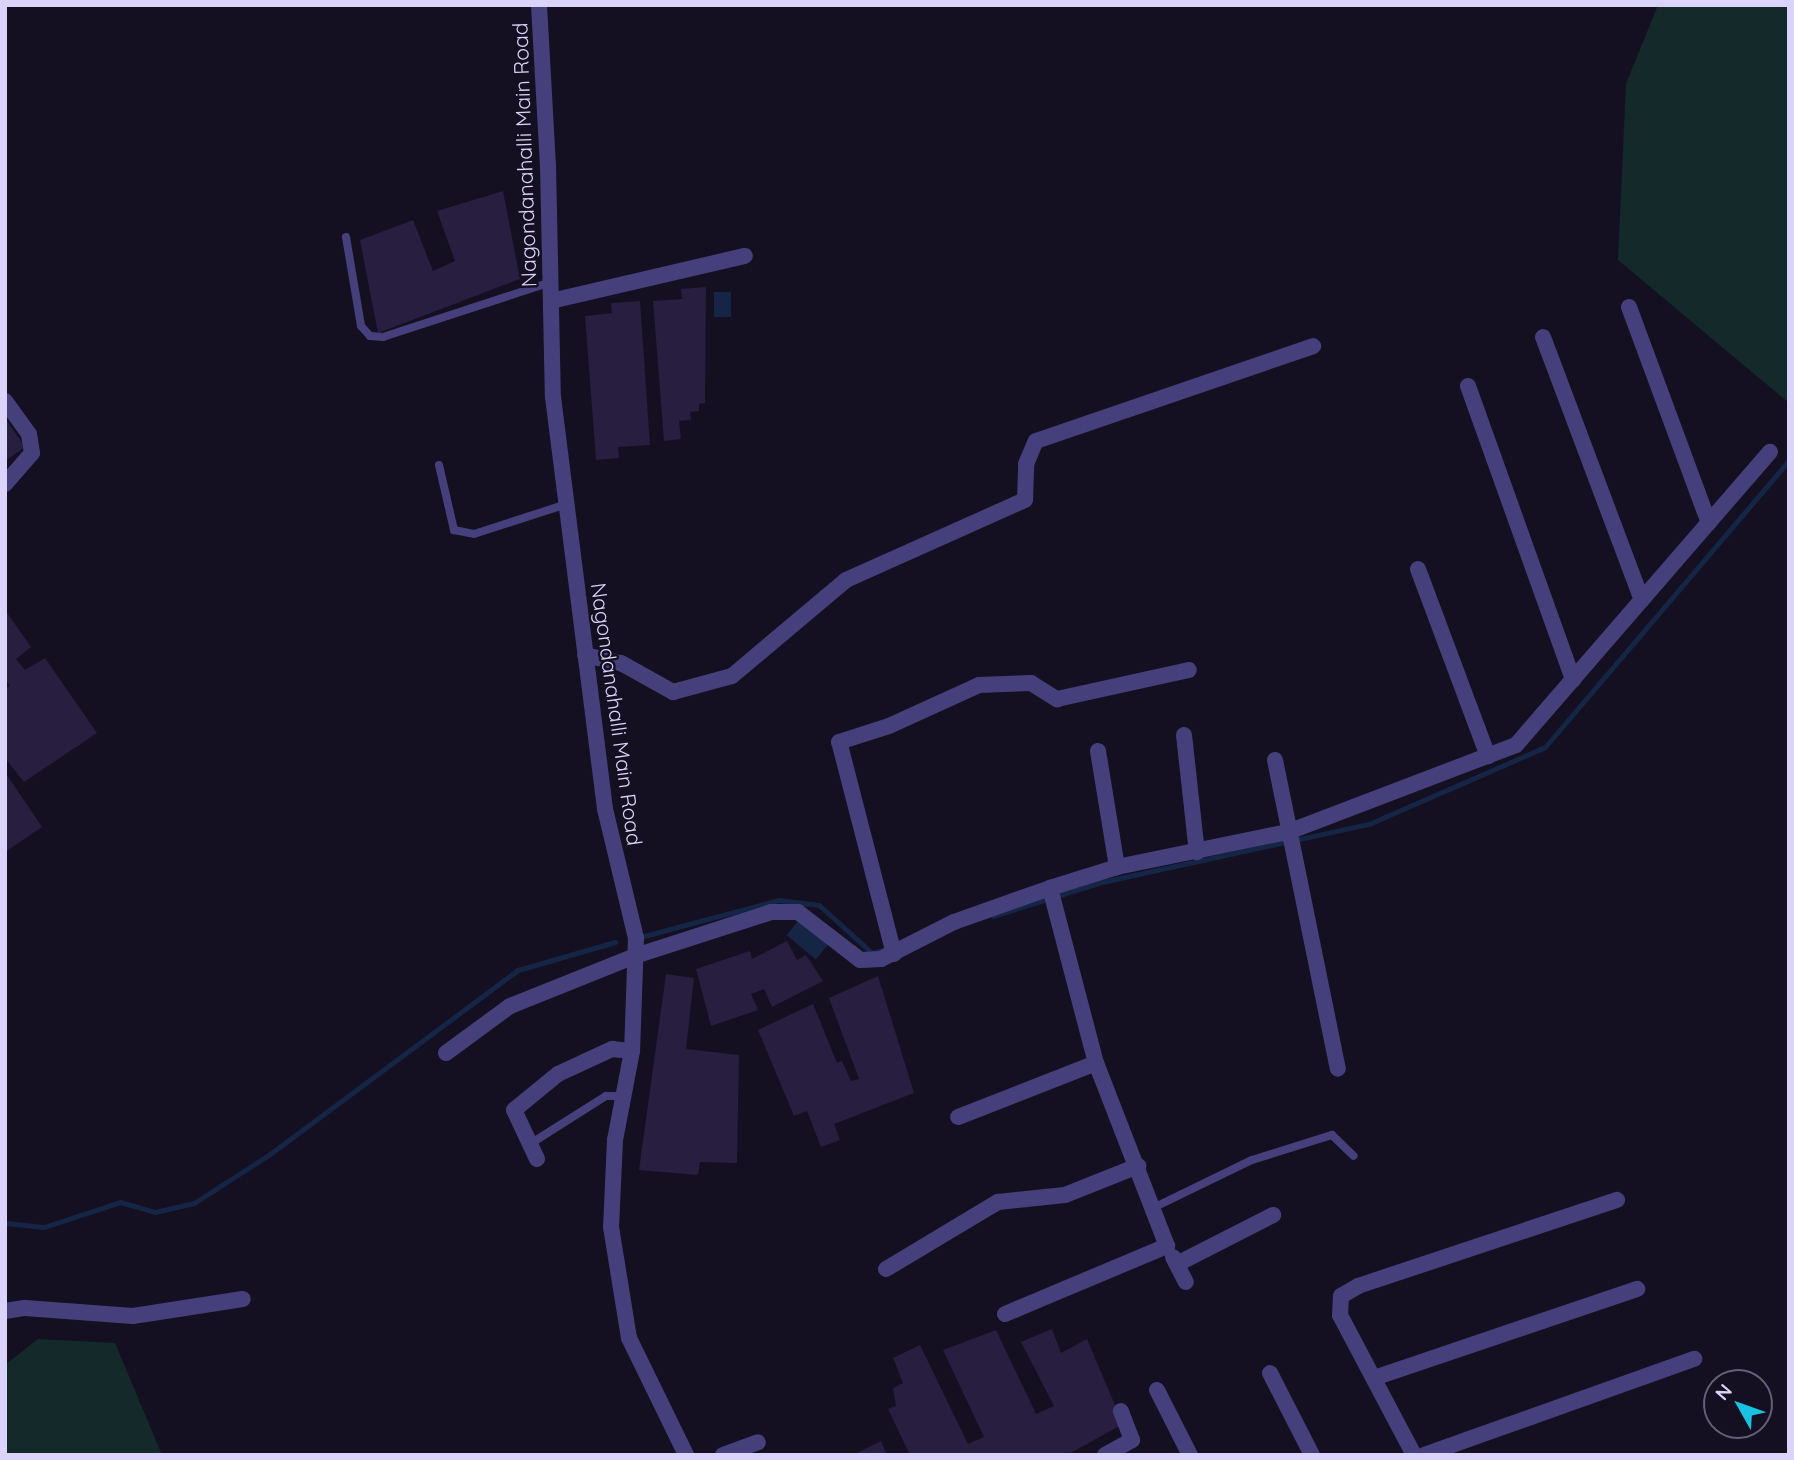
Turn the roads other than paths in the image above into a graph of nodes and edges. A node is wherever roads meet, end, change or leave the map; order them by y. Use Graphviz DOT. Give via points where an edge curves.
graph roads {
  1 [pos="544,7"];
  2 [pos="346,237"];
  3 [pos="746,256"];
  4 [pos="551,282"];
  5 [pos="551,301"];
  6 [pos="1629,307"];
  7 [pos="1543,337"];
  8 [pos="1313,346"];
  9 [pos="1468,386"];
  10 [pos="5,401"];
  11 [pos="1770,452"];
  12 [pos="439,465"];
  13 [pos="5,484"];
  14 [pos="567,504"];
  15 [pos="1709,523"];
  16 [pos="1418,569"];
  17 [pos="1642,600"];
  18 [pos="585,654"];
  19 [pos="1189,670"];
  20 [pos="1573,680"];
  21 [pos="1184,734"];
  22 [pos="1098,751"];
  23 [pos="1489,756"];
  24 [pos="1275,760"];
  25 [pos="1288,832"];
  26 [pos="1197,852"];
  27 [pos="1117,867"];
  28 [pos="1050,888"];
  29 [pos="894,954"];
  30 [pos="635,956"];
  31 [pos="632,1051"];
  32 [pos="446,1053"];
  33 [pos="1096,1063"];
  34 [pos="1338,1069"];
  35 [pos="623,1096"];
  36 [pos="958,1117"];
  37 [pos="533,1152"];
  38 [pos="1354,1156"];
  39 [pos="1138,1166"];
  40 [pos="1617,1200"];
  41 [pos="1153,1208"];
  42 [pos="1273,1215"];
  43 [pos="1167,1246"];
  44 [pos="1177,1264"];
  45 [pos="886,1269"];
  46 [pos="1186,1282"];
  47 [pos="1637,1289"];
  48 [pos="243,1299"];
  49 [pos="5,1311"];
  50 [pos="1005,1314"];
  51 [pos="1694,1359"];
  52 [pos="1270,1373"];
  53 [pos="1374,1378"];
  54 [pos="1157,1390"];
  55 [pos="1121,1411"];
  56 [pos="758,1442"];
  57 [pos="686,1455"];
  58 [pos="723,1455"];
  59 [pos="1105,1455"];
  60 [pos="1190,1455"];
  61 [pos="1312,1455"];
  62 [pos="1414,1455"];
  63 [pos="1424,1455"];
  1 -- 4 [label="street, Nagondanahalli Main Road"];
  2 -- 4 [label="lane" via="361,326 370,336 383,337"];
  3 -- 5 [label="street"];
  4 -- 5 [label="street, Nagondanahalli Main Road"];
  5 -- 14 [label="street, Nagondanahalli Main Road" via="553,397"];
  6 -- 15 [label="street"];
  7 -- 17 [label="street"];
  8 -- 18 [label="street" via="1036,441 1026,464 1025,500 846,579 732,676 673,692 621,663"];
  9 -- 20 [label="street"];
  10 -- 13 [label="street" via="29,434 32,453"];
  11 -- 15 [label="street"];
  12 -- 14 [label="lane" via="454,530 474,534"];
  14 -- 18 [label="street, Nagondanahalli Main Road"];
  15 -- 17 [label="street"];
  16 -- 23 [label="street"];
  17 -- 20 [label="street"];
  18 -- 30 [label="street, Nagondanahalli Main Road" via="605,808 636,938"];
  19 -- 29 [label="street" via="1057,699 1031,683 979,685 889,726 839,742"];
  20 -- 23 [label="street" via="1516,745"];
  21 -- 26 [label="street"];
  22 -- 27 [label="street"];
  23 -- 25 [label="street"];
  24 -- 25 [label="street"];
  25 -- 26 [label="street"];
  25 -- 34 [label="street"];
  26 -- 27 [label="street"];
  27 -- 28 [label="street"];
  28 -- 29 [label="street" via="954,922"];
  28 -- 33 [label="street"];
  29 -- 30 [label="street" via="860,960 798,912 771,912"];
  30 -- 31 [label="street, Nagondanahalli Main Road"];
  30 -- 32 [label="street" via="510,1006"];
  31 -- 35 [label="street, Nagondanahalli Main Road"];
  31 -- 37 [label="street" via="612,1049 558,1074 514,1110"];
  33 -- 36 [label="street"];
  33 -- 39 [label="street"];
  35 -- 37 [label="lane" via="606,1097"];
  35 -- 57 [label="street, Nagondanahalli Main Road" via="615,1140 611,1227 629,1338"];
  38 -- 41 [label="lane" via="1332,1135 1252,1160"];
  39 -- 41 [label="street"];
  39 -- 45 [label="street" via="1065,1195 998,1202"];
  40 -- 53 [label="street" via="1358,1286 1341,1296 1340,1315"];
  41 -- 43 [label="street"];
  42 -- 44 [label="street"];
  43 -- 44 [label="street"];
  43 -- 50 [label="street"];
  44 -- 46 [label="street"];
  47 -- 53 [label="street"];
  48 -- 49 [label="street" via="133,1316 25,1308"];
  51 -- 63 [label="street"];
  52 -- 61 [label="street"];
  53 -- 62 [label="street"];
  54 -- 60 [label="street"];
  55 -- 59 [label="street" via="1132,1440"];
  56 -- 58 [label="street"];
}
